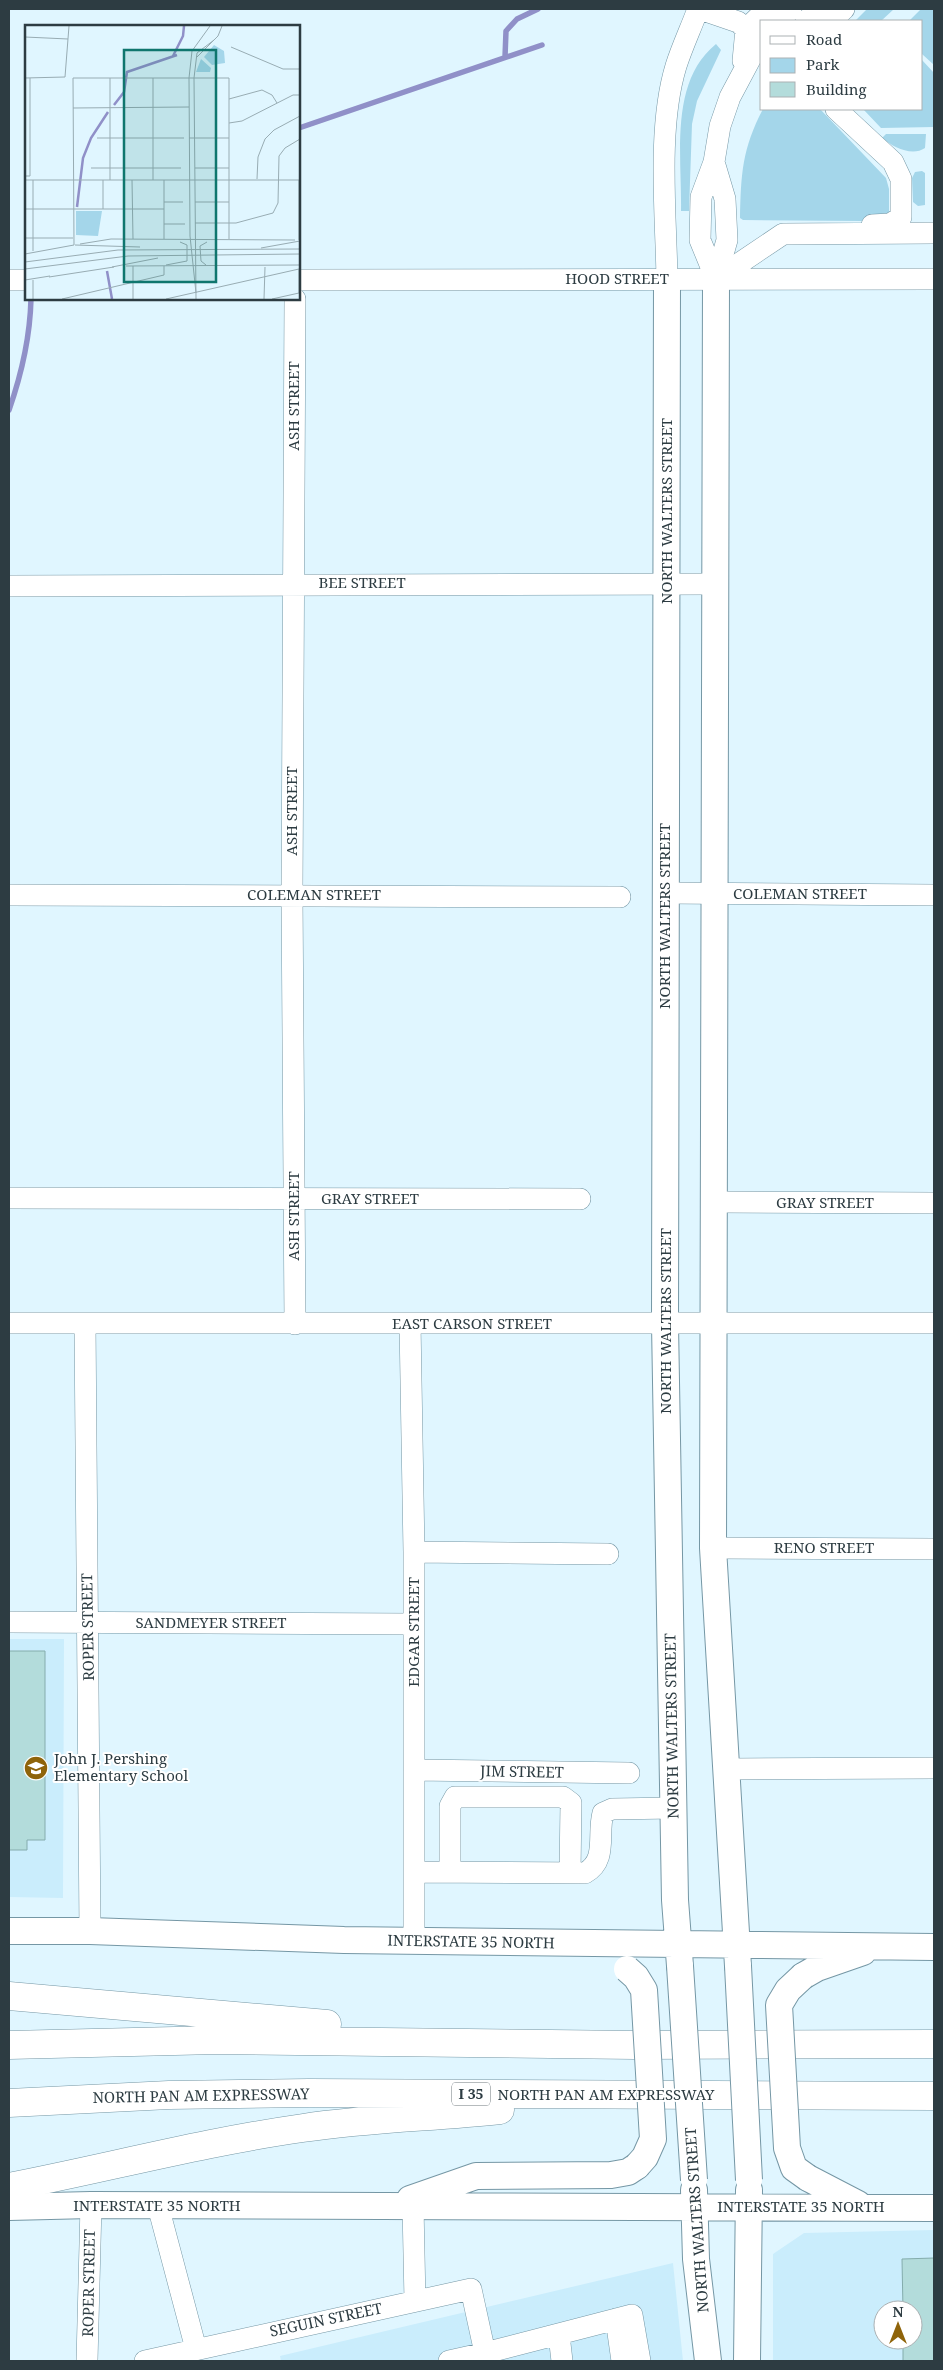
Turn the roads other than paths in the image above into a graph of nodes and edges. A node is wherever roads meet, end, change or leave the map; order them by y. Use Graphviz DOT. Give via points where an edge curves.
graph roads {
  1 [pos="699,9"];
  2 [pos="767,9"];
  3 [pos="791,9"];
  4 [pos="819,9"];
  5 [pos="844,9"];
  6 [pos="779,20"];
  7 [pos="807,20"];
  8 [pos="832,20"];
  9 [pos="751,30"];
  10 [pos="760,63"];
  11 [pos="760,71"];
  12 [pos="741,76"];
  13 [pos="837,110"];
  14 [pos="854,233"];
  15 [pos="934,233"];
  16 [pos="667,279"];
  17 [pos="716,279"];
  18 [pos="934,279"];
  19 [pos="300,280"];
  20 [pos="294,300"];
  21 [pos="294,583"];
  22 [pos="667,584"];
  23 [pos="715,584"];
  24 [pos="9,586"];
  25 [pos="665,893"];
  26 [pos="292,894"];
  27 [pos="715,894"];
  28 [pos="9,895"];
  29 [pos="934,895"];
  30 [pos="620,897"];
  31 [pos="9,1198"];
  32 [pos="294,1199"];
  33 [pos="580,1199"];
  34 [pos="715,1202"];
  35 [pos="934,1203"];
  36 [pos="9,1323"];
  37 [pos="934,1323"];
  38 [pos="85,1324"];
  39 [pos="295,1324"];
  40 [pos="410,1324"];
  41 [pos="665,1324"];
  42 [pos="713,1324"];
  43 [pos="713,1548"];
  44 [pos="934,1549"];
  45 [pos="414,1552"];
  46 [pos="608,1554"];
  47 [pos="9,1622"];
  48 [pos="88,1622"];
  49 [pos="413,1624"];
  50 [pos="728,1768"];
  51 [pos="934,1768"];
  52 [pos="414,1770"];
  53 [pos="629,1773"];
  54 [pos="673,1808"];
  55 [pos="415,1872"];
  56 [pos="450,1872"];
  57 [pos="570,1873"];
  58 [pos="9,1932"];
  59 [pos="90,1932"];
  60 [pos="414,1941"];
  61 [pos="520,1942"];
  62 [pos="880,1947"];
  63 [pos="934,1947"];
  64 [pos="679,1955"];
  65 [pos="738,1955"];
  66 [pos="9,1996"];
  67 [pos="934,2044"];
  68 [pos="9,2045"];
  69 [pos="635,2045"];
  70 [pos="629,2096"];
  71 [pos="934,2096"];
  72 [pos="9,2103"];
  73 [pos="9,2188"];
  74 [pos="91,2205"];
  75 [pos="158,2206"];
  76 [pos="401,2206"];
  77 [pos="9,2207"];
  78 [pos="694,2207"];
  79 [pos="749,2207"];
  80 [pos="865,2207"];
  81 [pos="934,2208"];
  82 [pos="415,2300"];
  83 [pos="616,2319"];
  84 [pos="559,2335"];
  85 [pos="196,2348"];
  86 [pos="485,2354"];
  87 [pos="511,2354"];
  88 [pos="87,2361"];
  89 [pos="146,2361"];
  90 [pos="449,2361"];
  91 [pos="562,2361"];
  92 [pos="622,2361"];
  93 [pos="640,2361"];
  94 [pos="708,2361"];
  95 [pos="747,2361"];
  1 -- 9 [label="street"];
  1 -- 16 [label="street" via="676,67 668,108 665,155"];
  2 -- 9 [label="street"];
  3 -- 6 [label="street"];
  4 -- 7 [label="street"];
  5 -- 8 [label="street"];
  9 -- 12 [label="street"];
  10 -- 12 [label="street"];
  11 -- 12 [label="street"];
  12 -- 17 [label="street" via="720,126 714,162 701,197 700,240"];
  13 -- 14 [label="street" via="893,162 902,179 901,217 890,224 870,225"];
  14 -- 15 [label="street"];
  14 -- 17 [label="street" via="783,234"];
  16 -- 17 [label="street, HOOD STREET"];
  16 -- 19 [label="street, HOOD STREET"];
  16 -- 22 [label="main road, NORTH WALTERS STREET"];
  17 -- 18 [label="street, HOOD STREET"];
  17 -- 23 [label="main road"];
  20 -- 21 [label="street, ASH STREET"];
  21 -- 22 [label="street, BEE STREET"];
  21 -- 24 [label="street, BEE STREET"];
  21 -- 26 [label="street, ASH STREET"];
  22 -- 23 [label="street, BEE STREET"];
  22 -- 25 [label="main road, NORTH WALTERS STREET"];
  23 -- 27 [label="main road"];
  25 -- 27 [label="street, COLEMAN STREET"];
  25 -- 41 [label="main road, NORTH WALTERS STREET"];
  26 -- 28 [label="street, COLEMAN STREET"];
  26 -- 30 [label="street, COLEMAN STREET"];
  26 -- 32 [label="street, ASH STREET"];
  27 -- 29 [label="street, COLEMAN STREET"];
  27 -- 34 [label="main road"];
  31 -- 32 [label="street, GRAY STREET"];
  32 -- 33 [label="street, GRAY STREET"];
  32 -- 39 [label="street, ASH STREET"];
  34 -- 35 [label="street, GRAY STREET"];
  34 -- 42 [label="main road"];
  36 -- 38 [label="street, EAST CARSON STREET"];
  37 -- 42 [label="street, EAST CARSON STREET"];
  38 -- 39 [label="street, EAST CARSON STREET"];
  38 -- 48 [label="street, ROPER STREET"];
  39 -- 40 [label="street, EAST CARSON STREET"];
  40 -- 41 [label="street, EAST CARSON STREET"];
  40 -- 45 [label="street, EDGAR STREET"];
  41 -- 42 [label="street, EAST CARSON STREET"];
  41 -- 54 [label="main road, NORTH WALTERS STREET"];
  42 -- 43 [label="main road"];
  43 -- 44 [label="street, RENO STREET"];
  43 -- 50 [label="main road"];
  45 -- 46 [label="street"];
  45 -- 49 [label="street, EDGAR STREET"];
  47 -- 48 [label="street, SANDMEYER STREET"];
  48 -- 49 [label="street, SANDMEYER STREET"];
  48 -- 59 [label="street, ROPER STREET"];
  49 -- 52 [label="street, EDGAR STREET"];
  50 -- 51 [label="street"];
  50 -- 65 [label="main road"];
  52 -- 53 [label="street, JIM STREET"];
  52 -- 55 [label="street, EDGAR STREET"];
  54 -- 57 [label="street" via="612,1809 603,1813 600,1857 595,1867 585,1873"];
  54 -- 64 [label="main road, NORTH WALTERS STREET"];
  55 -- 56 [label="street"];
  55 -- 60 [label="street, EDGAR STREET"];
  56 -- 57 [label="street"];
  56 -- 57 [label="street" via="450,1806 455,1797 563,1797 571,1803"];
  58 -- 59 [label="main road, INTERSTATE 35 NORTH"];
  59 -- 60 [label="main road, INTERSTATE 35 NORTH"];
  60 -- 61 [label="main road, INTERSTATE 35 NORTH"];
  61 -- 64 [label="main road, INTERSTATE 35 NORTH"];
  61 -- 76 [label="main road, bridge" via="617,1963 636,1977 644,1990 653,2139 645,2157 628,2172 611,2175 476,2176"];
  62 -- 63 [label="main road, INTERSTATE 35 NORTH"];
  62 -- 65 [label="main road, INTERSTATE 35 NORTH"];
  62 -- 80 [label="main road, bridge" via="803,1976 788,1990 779,2005 787,2148 794,2168"];
  64 -- 65 [label="main road, INTERSTATE 35 NORTH"];
  64 -- 78 [label="main road, NORTH WALTERS STREET, bridge"];
  65 -- 79 [label="main road, bridge"];
  66 -- 69 [label="highway" via="267,2020"];
  67 -- 69 [label="highway"];
  68 -- 69 [label="highway" via="226,2040"];
  70 -- 71 [label="highway, NORTH PAN AM EXPRESSWAY / I 35"];
  70 -- 72 [label="highway, NORTH PAN AM EXPRESSWAY / I 35" via="309,2093 169,2095"];
  70 -- 73 [label="highway" via="304,2127"];
  74 -- 75 [label="main road, INTERSTATE 35 NORTH"];
  74 -- 77 [label="main road, INTERSTATE 35 NORTH"];
  74 -- 88 [label="street, ROPER STREET"];
  75 -- 76 [label="main road, INTERSTATE 35 NORTH"];
  75 -- 85 [label="street"];
  76 -- 78 [label="main road, INTERSTATE 35 NORTH"];
  76 -- 82 [label="street"];
  78 -- 79 [label="main road, INTERSTATE 35 NORTH"];
  78 -- 94 [label="main road, NORTH WALTERS STREET" via="696,2259"];
  79 -- 80 [label="main road, INTERSTATE 35 NORTH"];
  79 -- 95 [label="main road"];
  80 -- 81 [label="main road, INTERSTATE 35 NORTH"];
  82 -- 85 [label="street, SEGUIN STREET"];
  82 -- 86 [label="street, SEGUIN STREET" via="471,2289"];
  83 -- 84 [label="street"];
  83 -- 92 [label="street"];
  83 -- 93 [label="street" via="632,2314"];
  84 -- 87 [label="street"];
  84 -- 91 [label="street"];
  85 -- 89 [label="street, SEGUIN STREET"];
  86 -- 87 [label="street"];
  86 -- 90 [label="street"];
}
